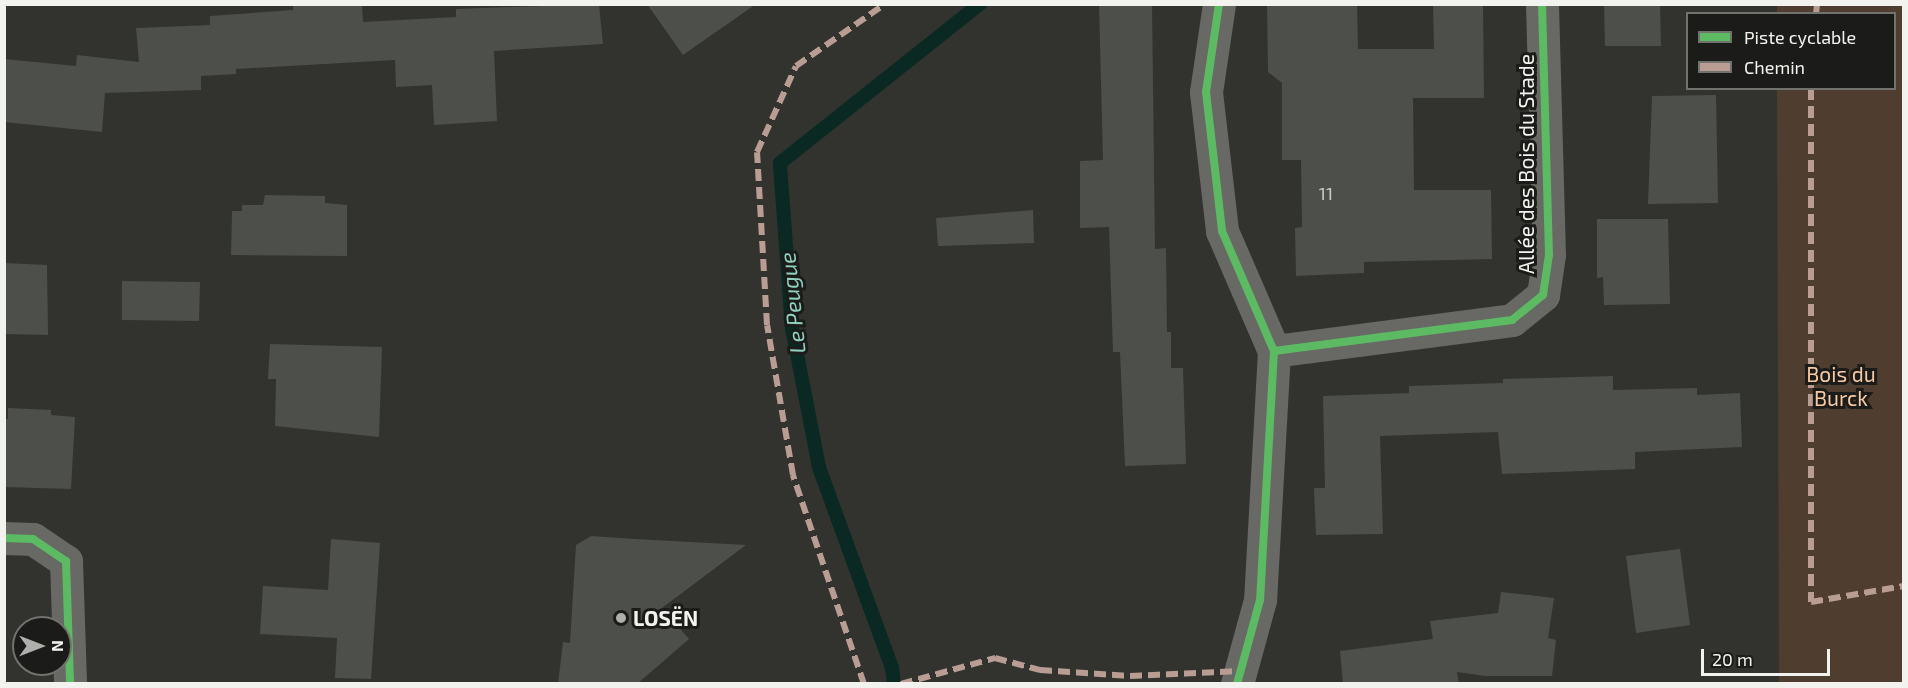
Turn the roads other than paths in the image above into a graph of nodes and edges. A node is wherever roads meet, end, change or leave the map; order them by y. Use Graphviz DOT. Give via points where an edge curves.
graph roads {
  1 [pos="1219,4"];
  2 [pos="1542,4"];
  3 [pos="1274,351"];
  4 [pos="4,538"];
  5 [pos="70,684"];
  6 [pos="1237,684"];
  1 -- 3 [label="street" via="1206,92 1222,231"];
  2 -- 3 [label="street, Allée des Bois du Stade" via="1549,255 1543,295 1512,320"];
  3 -- 6 [label="street" via="1260,600"];
  4 -- 5 [label="street" via="33,538 66,561"];
}
